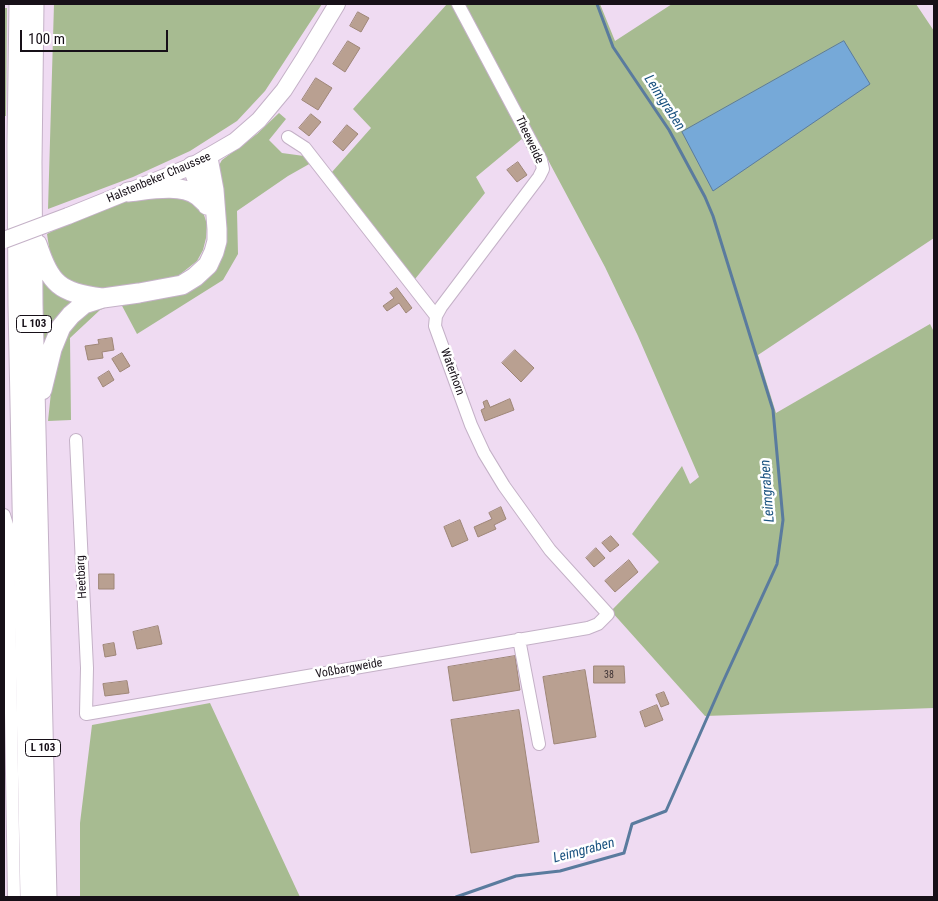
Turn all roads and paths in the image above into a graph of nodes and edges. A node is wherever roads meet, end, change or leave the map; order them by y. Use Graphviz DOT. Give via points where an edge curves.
graph roads {
  1 [pos="19,4"];
  2 [pos="34,4"];
  3 [pos="337,4"];
  4 [pos="458,4"];
  5 [pos="4,122"];
  6 [pos="288,137"];
  7 [pos="17,145"];
  8 [pos="200,162"];
  9 [pos="128,192"];
  10 [pos="207,204"];
  11 [pos="217,229"];
  12 [pos="33,230"];
  13 [pos="4,240"];
  14 [pos="103,298"];
  15 [pos="436,316"];
  16 [pos="36,417"];
  17 [pos="76,440"];
  18 [pos="4,515"];
  19 [pos="608,614"];
  20 [pos="519,639"];
  21 [pos="86,714"];
  22 [pos="539,744"];
  23 [pos="14,897"];
  24 [pos="30,897"];
  25 [pos="47,897"];
  1 -- 7 [label="highway, L 103"];
  2 -- 12 [label="highway, L 103"];
  3 -- 8 [label="main road, Halstenbeker Chaussee" via="284,90 259,120 236,141"];
  4 -- 15 [label="street, Theeweide" via="543,169"];
  5 -- 7 [label="highway, L 103"];
  6 -- 15 [label="street, Waterhorn" via="305,148"];
  7 -- 24 [label="highway, L 103"];
  8 -- 9 [label="main road, Halstenbeker Chaussee"];
  8 -- 10 [label="highway"];
  8 -- 11 [label="highway, L 103" via="214,190"];
  9 -- 10 [label="highway" via="183,189 198,195"];
  9 -- 13 [label="main road, Halstenbeker Chaussee, bridge"];
  10 -- 11 [label="highway"];
  11 -- 14 [label="highway, L 103" via="211,259 189,282"];
  12 -- 14 [label="highway, L 103" via="44,265 54,280 72,292"];
  12 -- 16 [label="highway, L 103"];
  14 -- 16 [label="highway, L 103" via="84,304 61,327 52,349"];
  15 -- 19 [label="street, Waterhorn" via="435,326 484,453 550,550"];
  16 -- 25 [label="highway, L 103"];
  17 -- 21 [label="street, Heetbarg" via="87,668"];
  18 -- 23 [label="street" via="8,528"];
  19 -- 20 [label="street, Voßbargweide" via="588,628"];
  20 -- 21 [label="street, Voßbargweide"];
  20 -- 22 [label="street"];
}
